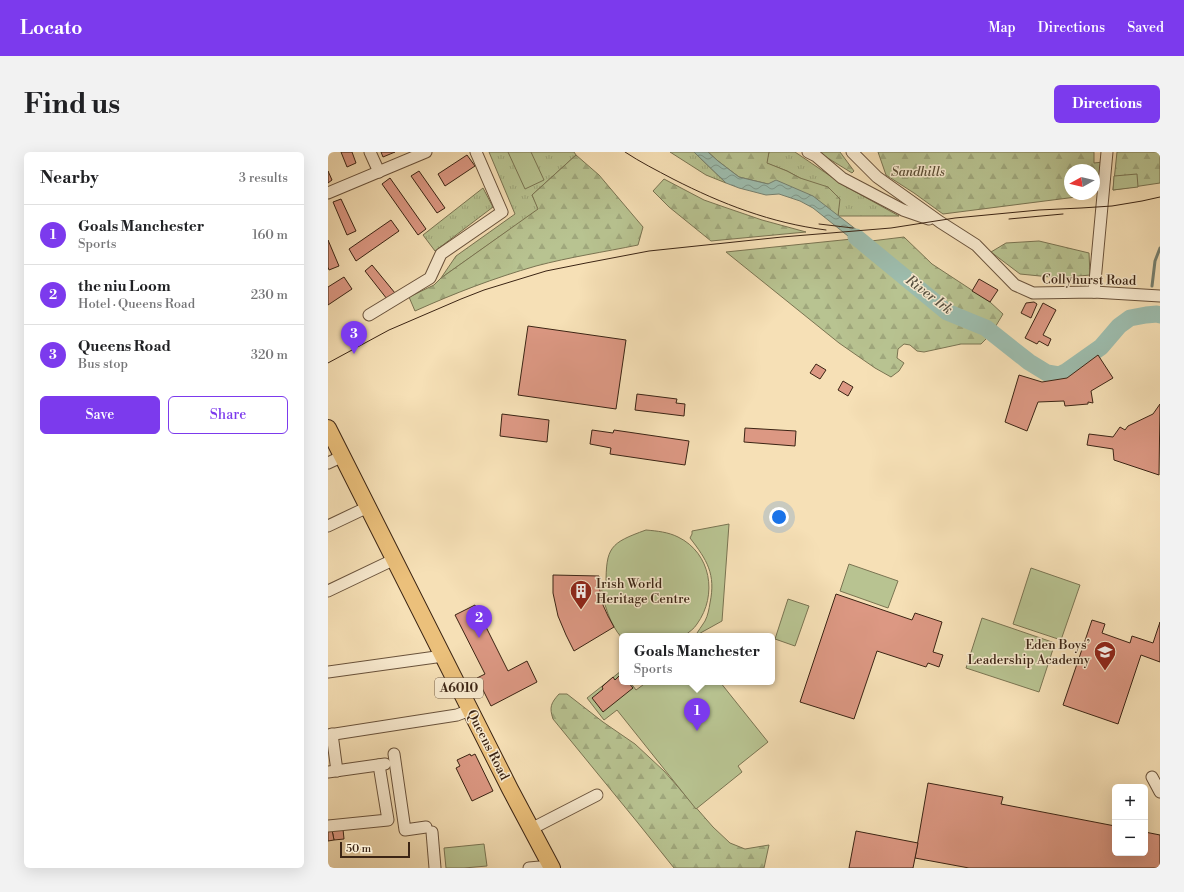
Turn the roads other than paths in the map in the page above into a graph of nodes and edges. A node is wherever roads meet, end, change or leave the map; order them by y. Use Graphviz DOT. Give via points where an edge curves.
graph roads {
  1 [pos="370,152"];
  2 [pos="426,152"];
  3 [pos="476,152"];
  4 [pos="808,152"];
  5 [pos="852,152"];
  6 [pos="1108,152"];
  7 [pos="379,172"];
  8 [pos="328,193"];
  9 [pos="940,222"];
  10 [pos="1094,292"];
  11 [pos="1160,296"];
  12 [pos="369,315"];
  13 [pos="328,428"];
  14 [pos="343,456"];
  15 [pos="328,463"];
  16 [pos="368,507"];
  17 [pos="328,526"];
  18 [pos="395,559"];
  19 [pos="328,591"];
  20 [pos="442,654"];
  21 [pos="328,672"];
  22 [pos="470,710"];
  23 [pos="330,735"];
  24 [pos="379,765"];
  25 [pos="333,772"];
  26 [pos="1152,777"];
  27 [pos="1160,792"];
  28 [pos="597,795"];
  29 [pos="388,818"];
  30 [pos="403,818"];
  31 [pos="328,826"];
  32 [pos="531,828"];
  33 [pos="551,867"];
  34 [pos="435,868"];
  35 [pos="529,868"];
  1 -- 7 [label="street"];
  2 -- 7 [label="street"];
  3 -- 12 [label="street" via="502,212 441,254 430,278"];
  4 -- 9 [label="street" via="842,178 888,203"];
  5 -- 9 [label="street, Collyhurst Road" via="877,177"];
  6 -- 10 [label="street"];
  7 -- 8 [label="street"];
  9 -- 10 [label="street, Collyhurst Road" via="976,245 1015,285 1033,294"];
  10 -- 11 [label="street, Collyhurst Road"];
  13 -- 14 [label="highway, Queens Road / A6010"];
  14 -- 15 [label="street"];
  14 -- 16 [label="highway, Queens Road / A6010"];
  16 -- 17 [label="street"];
  16 -- 18 [label="highway, Queens Road / A6010"];
  18 -- 19 [label="street"];
  18 -- 20 [label="highway, Queens Road / A6010"];
  20 -- 21 [label="street" via="436,657"];
  20 -- 22 [label="highway, Queens Road / A6010"];
  22 -- 23 [label="street" via="457,715"];
  22 -- 32 [label="highway, Queens Road / A6010"];
  23 -- 25 [label="street"];
  24 -- 25 [label="street"];
  24 -- 29 [label="street"];
  24 -- 30 [label="street" via="392,759"];
  26 -- 27 [label="street"];
  28 -- 32 [label="street"];
  29 -- 30 [label="street"];
  29 -- 31 [label="street"];
  30 -- 34 [label="street" via="401,831 429,829"];
  32 -- 33 [label="highway, Queens Road / A6010"];
  33 -- 35 [label="street"];
}
